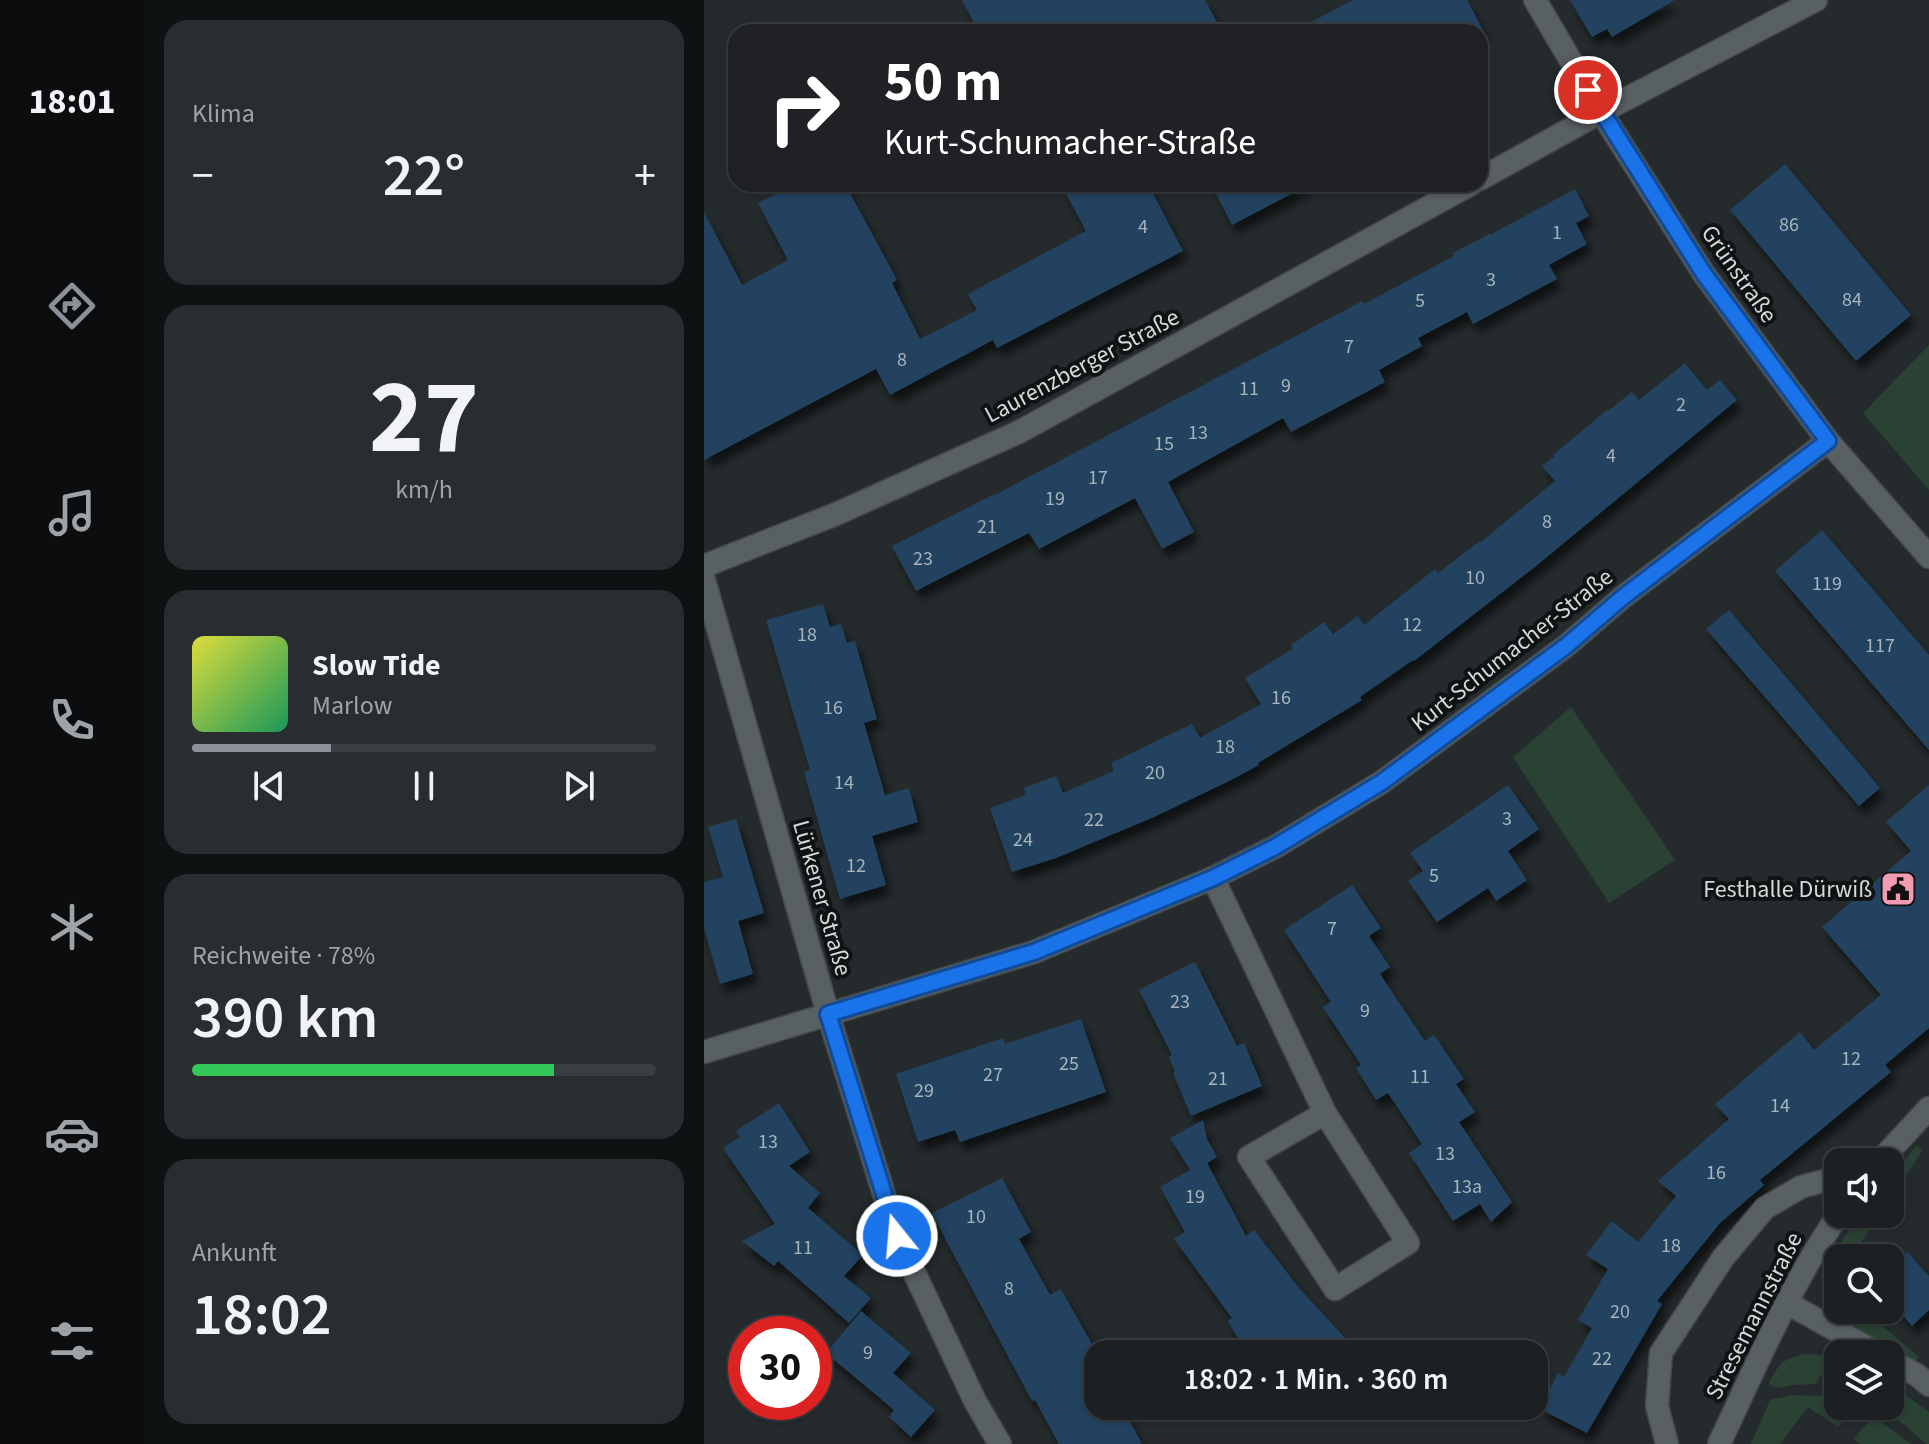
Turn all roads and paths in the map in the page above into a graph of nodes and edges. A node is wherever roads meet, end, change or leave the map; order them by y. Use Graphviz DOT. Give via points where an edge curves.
graph roads {
  1 [pos="1535,0"];
  2 [pos="1816,0"];
  3 [pos="1601,112"];
  4 [pos="1488,175"];
  5 [pos="1456,192"];
  6 [pos="1828,441"];
  7 [pos="1929,557"];
  8 [pos="704,566"];
  9 [pos="704,580"];
  10 [pos="1213,878"];
  11 [pos="828,1014"];
  12 [pos="704,1052"];
  13 [pos="1929,1108"];
  14 [pos="1325,1113"];
  15 [pos="1892,1148"];
  16 [pos="1824,1181"];
  17 [pos="1830,1228"];
  18 [pos="1787,1303"];
  19 [pos="1854,1340"];
  20 [pos="1904,1368"];
  21 [pos="1929,1385"];
  22 [pos="1000,1444"];
  23 [pos="1667,1444"];
  24 [pos="1719,1444"];
  1 -- 3 [label="street, Grünstraße"];
  2 -- 3 [label="street"];
  3 -- 4 [label="street"];
  3 -- 6 [label="street, Grünstraße" via="1704,274"];
  5 -- 8 [label="street, Laurenzberger Straße" via="1019,432"];
  6 -- 7 [label="street, Grünstraße"];
  6 -- 10 [label="street, Kurt-Schumacher-Straße" via="1382,782"];
  9 -- 11 [label="street, Lürkener Straße"];
  10 -- 11 [label="street, Kurt-Schumacher-Straße" via="1034,952"];
  10 -- 14 [label="street"];
  11 -- 12 [label="street, Kurt-Schumacher-Straße"];
  11 -- 22 [label="street, Lürkener Straße" via="897,1236"];
  13 -- 15 [label="street"];
  14 -- 14 [label="street" via="1249,1157 1335,1289 1408,1243"];
  16 -- 23 [label="street, Stresemannstraße" via="1765,1208 1723,1258 1661,1353 1657,1406"];
  17 -- 18 [label="street, Stresemannstraße"];
  18 -- 19 [label="street"];
  18 -- 24 [label="street, Stresemannstraße"];
  20 -- 21 [label="street"];
}
